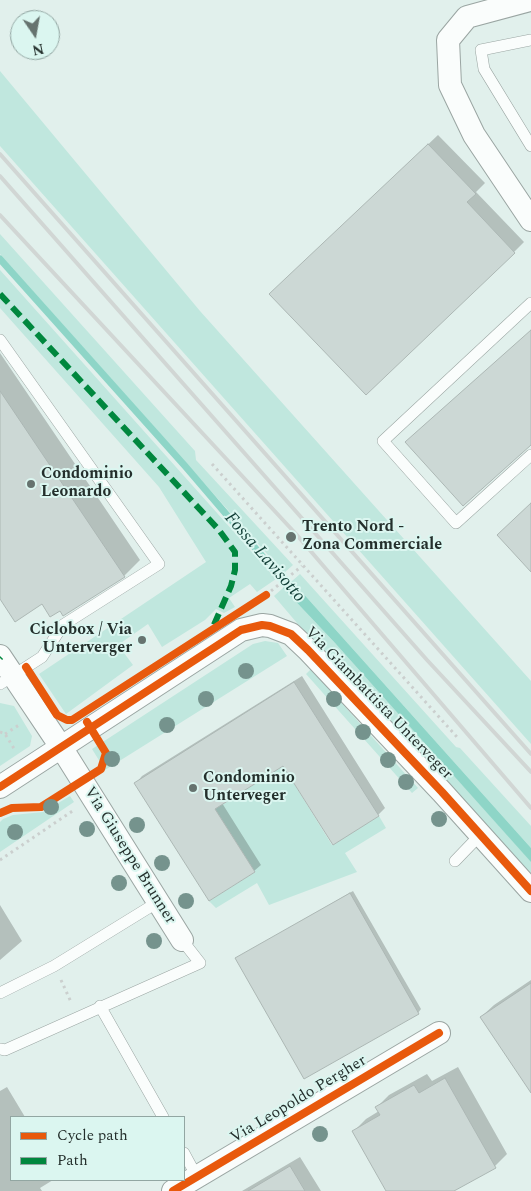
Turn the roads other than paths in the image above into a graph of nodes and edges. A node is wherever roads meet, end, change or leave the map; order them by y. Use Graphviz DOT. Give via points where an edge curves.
graph roads {
  1 [pos="530,0"];
  2 [pos="531,40"];
  3 [pos="531,146"];
  4 [pos="531,220"];
  5 [pos="531,303"];
  6 [pos="0,340"];
  7 [pos="531,455"];
  8 [pos="0,656"];
  9 [pos="6,680"];
  10 [pos="61,747"];
  11 [pos="0,787"];
  12 [pos="480,835"];
  13 [pos="455,861"];
  14 [pos="531,891"];
  15 [pos="158,902"];
  16 [pos="182,940"];
  17 [pos="0,993"];
  18 [pos="100,1006"];
  19 [pos="439,1033"];
  20 [pos="0,1049"];
  21 [pos="162,1116"];
  22 [pos="185,1155"];
  23 [pos="197,1176"];
  24 [pos="173,1191"];
  1 -- 4 [label="street" via="467,17 448,40 450,85 474,135"];
  2 -- 3 [label="lane" via="481,50 488,77"];
  5 -- 7 [label="lane" via="383,441 456,523"];
  6 -- 9 [label="lane" via="159,564 63,625 42,657"];
  8 -- 9 [label="street, Via Giuseppe Brunner"];
  9 -- 10 [label="street, Via Giuseppe Brunner"];
  10 -- 11 [label="street, Via Giambattista Unterveger"];
  10 -- 12 [label="street, Via Giambattista Unterveger" via="241,630 270,626 291,634 308,650"];
  10 -- 15 [label="street, Via Giuseppe Brunner"];
  12 -- 13 [label="lane"];
  12 -- 14 [label="street, Via Giambattista Unterveger"];
  15 -- 16 [label="street, Via Giuseppe Brunner"];
  15 -- 17 [label="lane" via="54,966"];
  16 -- 18 [label="lane" via="200,963"];
  18 -- 20 [label="lane"];
  18 -- 21 [label="lane"];
  19 -- 23 [label="street, Via Leopoldo Pergher"];
  22 -- 23 [label="lane"];
  23 -- 24 [label="street, Via Leopoldo Pergher"];
}
